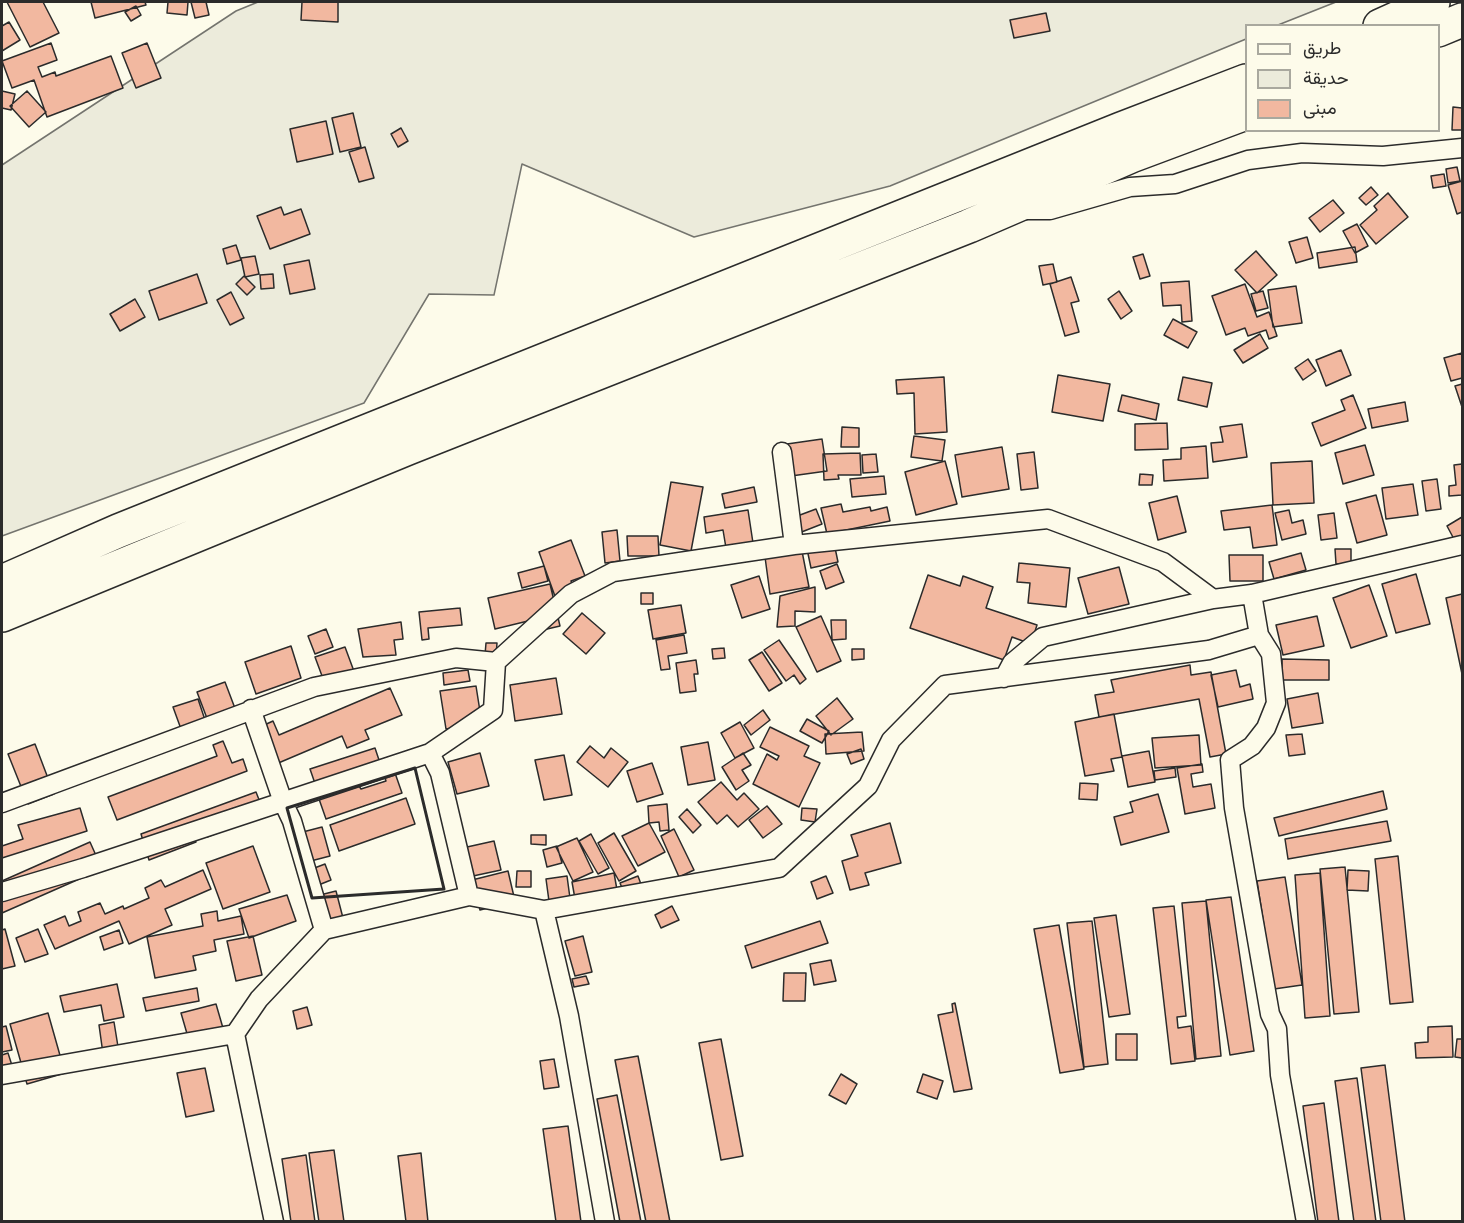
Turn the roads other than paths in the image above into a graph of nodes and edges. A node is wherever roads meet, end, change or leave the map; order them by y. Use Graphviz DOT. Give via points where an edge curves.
graph roads {
  1 [pos="1433,2"];
  2 [pos="1462,20"];
  3 [pos="1384,24"];
  4 [pos="1440,29"];
  5 [pos="1245,81"];
  6 [pos="1245,113"];
  7 [pos="1462,148"];
  8 [pos="1005,210"];
  9 [pos="782,452"];
  10 [pos="794,545"];
  11 [pos="1462,545"];
  12 [pos="2,582"];
  13 [pos="1252,594"];
  14 [pos="1214,598"];
  15 [pos="2,615"];
  16 [pos="1259,635"];
  17 [pos="496,663"];
  18 [pos="1004,678"];
  19 [pos="251,709"];
  20 [pos="430,753"];
  21 [pos="283,802"];
  22 [pos="2,803"];
  23 [pos="2,892"];
  24 [pos="469,896"];
  25 [pos="544,910"];
  26 [pos="324,930"];
  27 [pos="235,1034"];
  28 [pos="2,1075"];
  29 [pos="274,1221"];
  30 [pos="605,1221"];
  31 [pos="1306,1221"];
  1 -- 3 [label="highway"];
  2 -- 4 [label="highway"];
  5 -- 12 [label="highway" via="161,514"];
  6 -- 8 [label="highway" via="1131,156"];
  7 -- 8 [label="street" via="1383,156 1302,153 1248,160 1175,184 1130,187 1050,210"];
  8 -- 15 [label="highway"];
  9 -- 10 [label="street"];
  10 -- 14 [label="street" via="1048,519 1164,562"];
  10 -- 17 [label="street" via="613,572 571,594"];
  11 -- 13 [label="street"];
  13 -- 14 [label="street"];
  13 -- 16 [label="street"];
  14 -- 18 [label="street" via="1043,637 1012,663"];
  16 -- 18 [label="street" via="1209,650"];
  16 -- 31 [label="street" via="1271,654 1276,703 1266,728 1252,746 1230,760 1234,808 1270,1014 1277,1029 1280,1075"];
  17 -- 19 [label="street" via="456,658 314,687"];
  17 -- 20 [label="street" via="493,710"];
  18 -- 25 [label="street" via="945,685 891,740 868,786 778,868"];
  19 -- 21 [label="street"];
  19 -- 22 [label="street"];
  20 -- 21 [label="street"];
  20 -- 24 [label="street" via="440,773"];
  21 -- 23 [label="street"];
  21 -- 26 [label="street"];
  24 -- 25 [label="street"];
  24 -- 26 [label="street"];
  25 -- 30 [label="street" via="569,1016"];
  26 -- 27 [label="street" via="260,999"];
  27 -- 28 [label="street"];
  27 -- 29 [label="street"];
}
